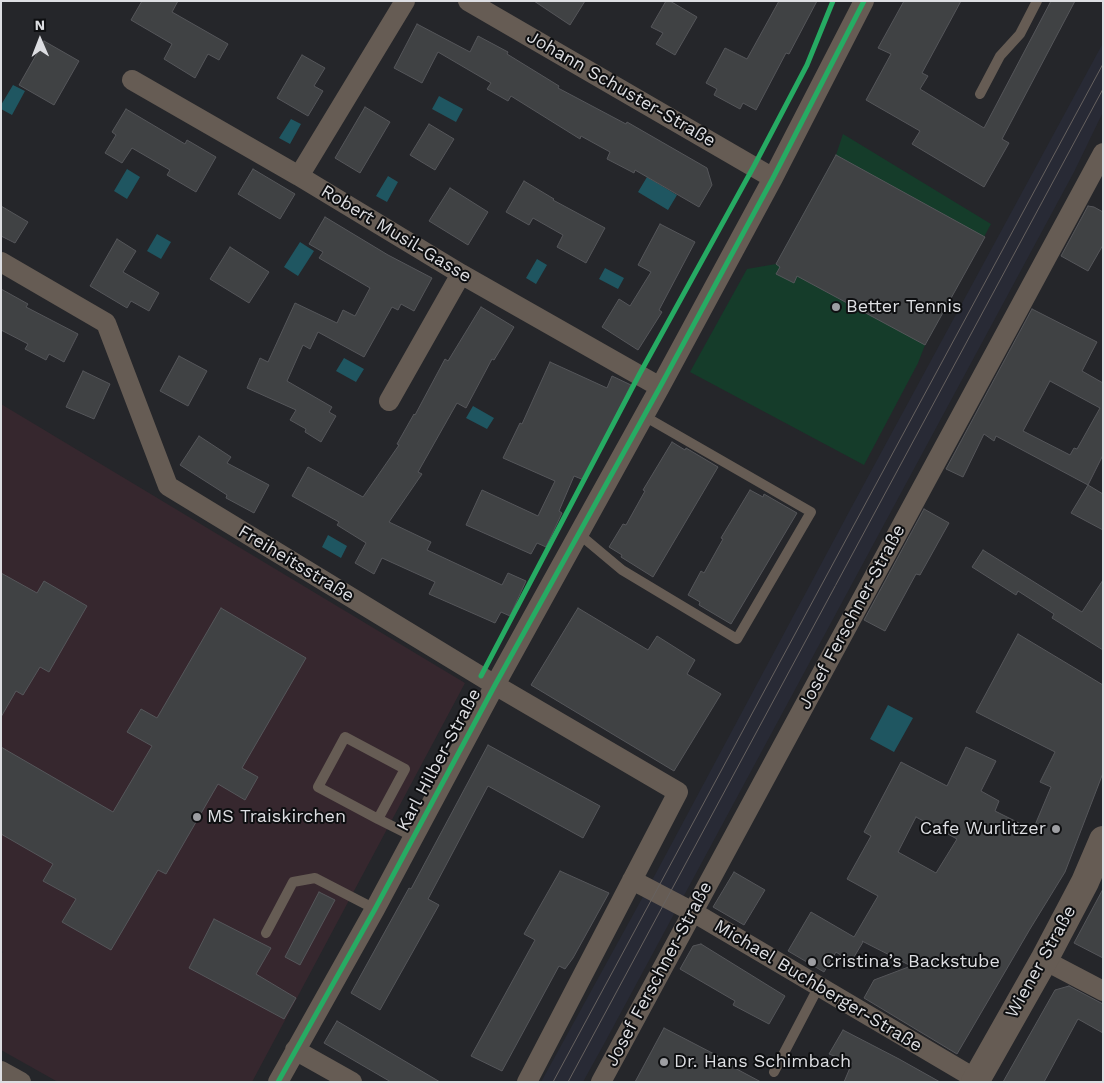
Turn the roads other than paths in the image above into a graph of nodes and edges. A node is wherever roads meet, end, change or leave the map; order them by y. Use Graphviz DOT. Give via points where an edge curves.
graph roads {
  1 [pos="405,1"];
  2 [pos="468,1"];
  3 [pos="864,1"];
  4 [pos="1037,1"];
  5 [pos="132,80"];
  6 [pos="980,94"];
  7 [pos="1103,153"];
  8 [pos="299,176"];
  9 [pos="774,178"];
  10 [pos="1095,185"];
  11 [pos="1,262"];
  12 [pos="461,274"];
  13 [pos="660,388"];
  14 [pos="389,401"];
  15 [pos="644,416"];
  16 [pos="579,534"];
  17 [pos="495,685"];
  18 [pos="378,819"];
  19 [pos="414,837"];
  20 [pos="1103,840"];
  21 [pos="632,880"];
  22 [pos="375,909"];
  23 [pos="693,912"];
  24 [pos="266,933"];
  25 [pos="1044,960"];
  26 [pos="819,986"];
  27 [pos="1103,991"];
  28 [pos="295,1050"];
  29 [pos="1,1070"];
  30 [pos="774,1072"];
  31 [pos="976,1080"];
  32 [pos="603,1081"];
  33 [pos="21,1082"];
  34 [pos="278,1082"];
  35 [pos="352,1082"];
  36 [pos="527,1082"];
  1 -- 8 [label="street"];
  2 -- 9 [label="street, Johann Schuster-Straße"];
  3 -- 9 [label="street, Karl Hilber-Straße"];
  4 -- 6 [label="lane" via="1020,34 1000,56"];
  5 -- 8 [label="street, Robert Musil-Gasse"];
  7 -- 10 [label="street, Josef Ferschner-Straße"];
  8 -- 12 [label="street, Robert Musil-Gasse"];
  9 -- 13 [label="street, Karl Hilber-Straße"];
  10 -- 23 [label="street, Josef Ferschner-Straße"];
  11 -- 17 [label="street, Freiheitsstraße" via="106,323 168,486"];
  12 -- 13 [label="street, Robert Musil-Gasse"];
  12 -- 14 [label="street"];
  13 -- 15 [label="street, Karl Hilber-Straße"];
  15 -- 16 [label="street, Karl Hilber-Straße"];
  15 -- 16 [label="lane" via="810,512 737,638 622,570"];
  16 -- 17 [label="street, Karl Hilber-Straße"];
  17 -- 19 [label="street, Karl Hilber-Straße"];
  17 -- 21 [label="street, Freiheitsstraße" via="678,792"];
  18 -- 18 [label="lane" via="318,786 345,737 405,769"];
  18 -- 19 [label="lane"];
  19 -- 22 [label="street, Karl Hilber-Straße"];
  20 -- 25 [label="main road, Wiener Straße"];
  21 -- 23 [label="street, Michael Buchberger-Straße"];
  21 -- 36 [label="street"];
  22 -- 24 [label="lane" via="316,878 293,882"];
  22 -- 28 [label="street, Karl Hilber-Straße"];
  23 -- 26 [label="street, Michael Buchberger-Straße"];
  23 -- 32 [label="street, Josef Ferschner-Straße"];
  25 -- 27 [label="street"];
  25 -- 31 [label="main road, Wiener Straße"];
  26 -- 30 [label="lane"];
  26 -- 31 [label="street, Michael Buchberger-Straße"];
  28 -- 34 [label="street, Karl Hilber-Straße"];
  28 -- 35 [label="street"];
  29 -- 33 [label="street"];
}
